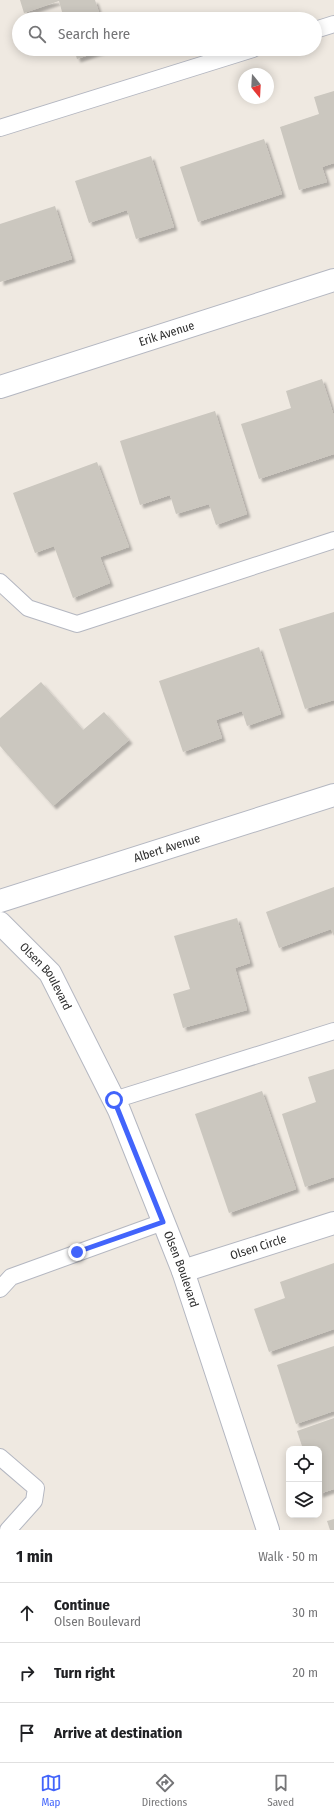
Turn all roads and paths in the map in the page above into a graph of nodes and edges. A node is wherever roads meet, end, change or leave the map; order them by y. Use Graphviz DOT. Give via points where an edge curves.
graph roads {
  1 [pos="334,24"];
  2 [pos="322,28"];
  3 [pos="231,56"];
  4 [pos="0,128"];
  5 [pos="334,280"];
  6 [pos="0,387"];
  7 [pos="334,540"];
  8 [pos="0,582"];
  9 [pos="334,795"];
  10 [pos="0,902"];
  11 [pos="0,923"];
  12 [pos="334,1031"];
  13 [pos="114,1100"];
  14 [pos="163,1222"];
  15 [pos="334,1223"];
  16 [pos="183,1271"];
  17 [pos="0,1289"];
  18 [pos="0,1457"];
  19 [pos="8,1530"];
  20 [pos="268,1530"];
  1 -- 2 [label="lane"];
  3 -- 4 [label="lane"];
  5 -- 6 [label="street, Erik Avenue"];
  7 -- 8 [label="lane" via="77,624 28,608"];
  9 -- 10 [label="street, Albert Avenue"];
  11 -- 13 [label="street, Olsen Boulevard" via="50,973"];
  12 -- 13 [label="lane"];
  13 -- 14 [label="street, Olsen Boulevard"];
  14 -- 16 [label="street, Olsen Boulevard"];
  14 -- 17 [label="lane" via="11,1276"];
  15 -- 16 [label="street, Olsen Circle"];
  16 -- 20 [label="street, Olsen Boulevard"];
  18 -- 19 [label="lane" via="36,1488 34,1501"];
}
